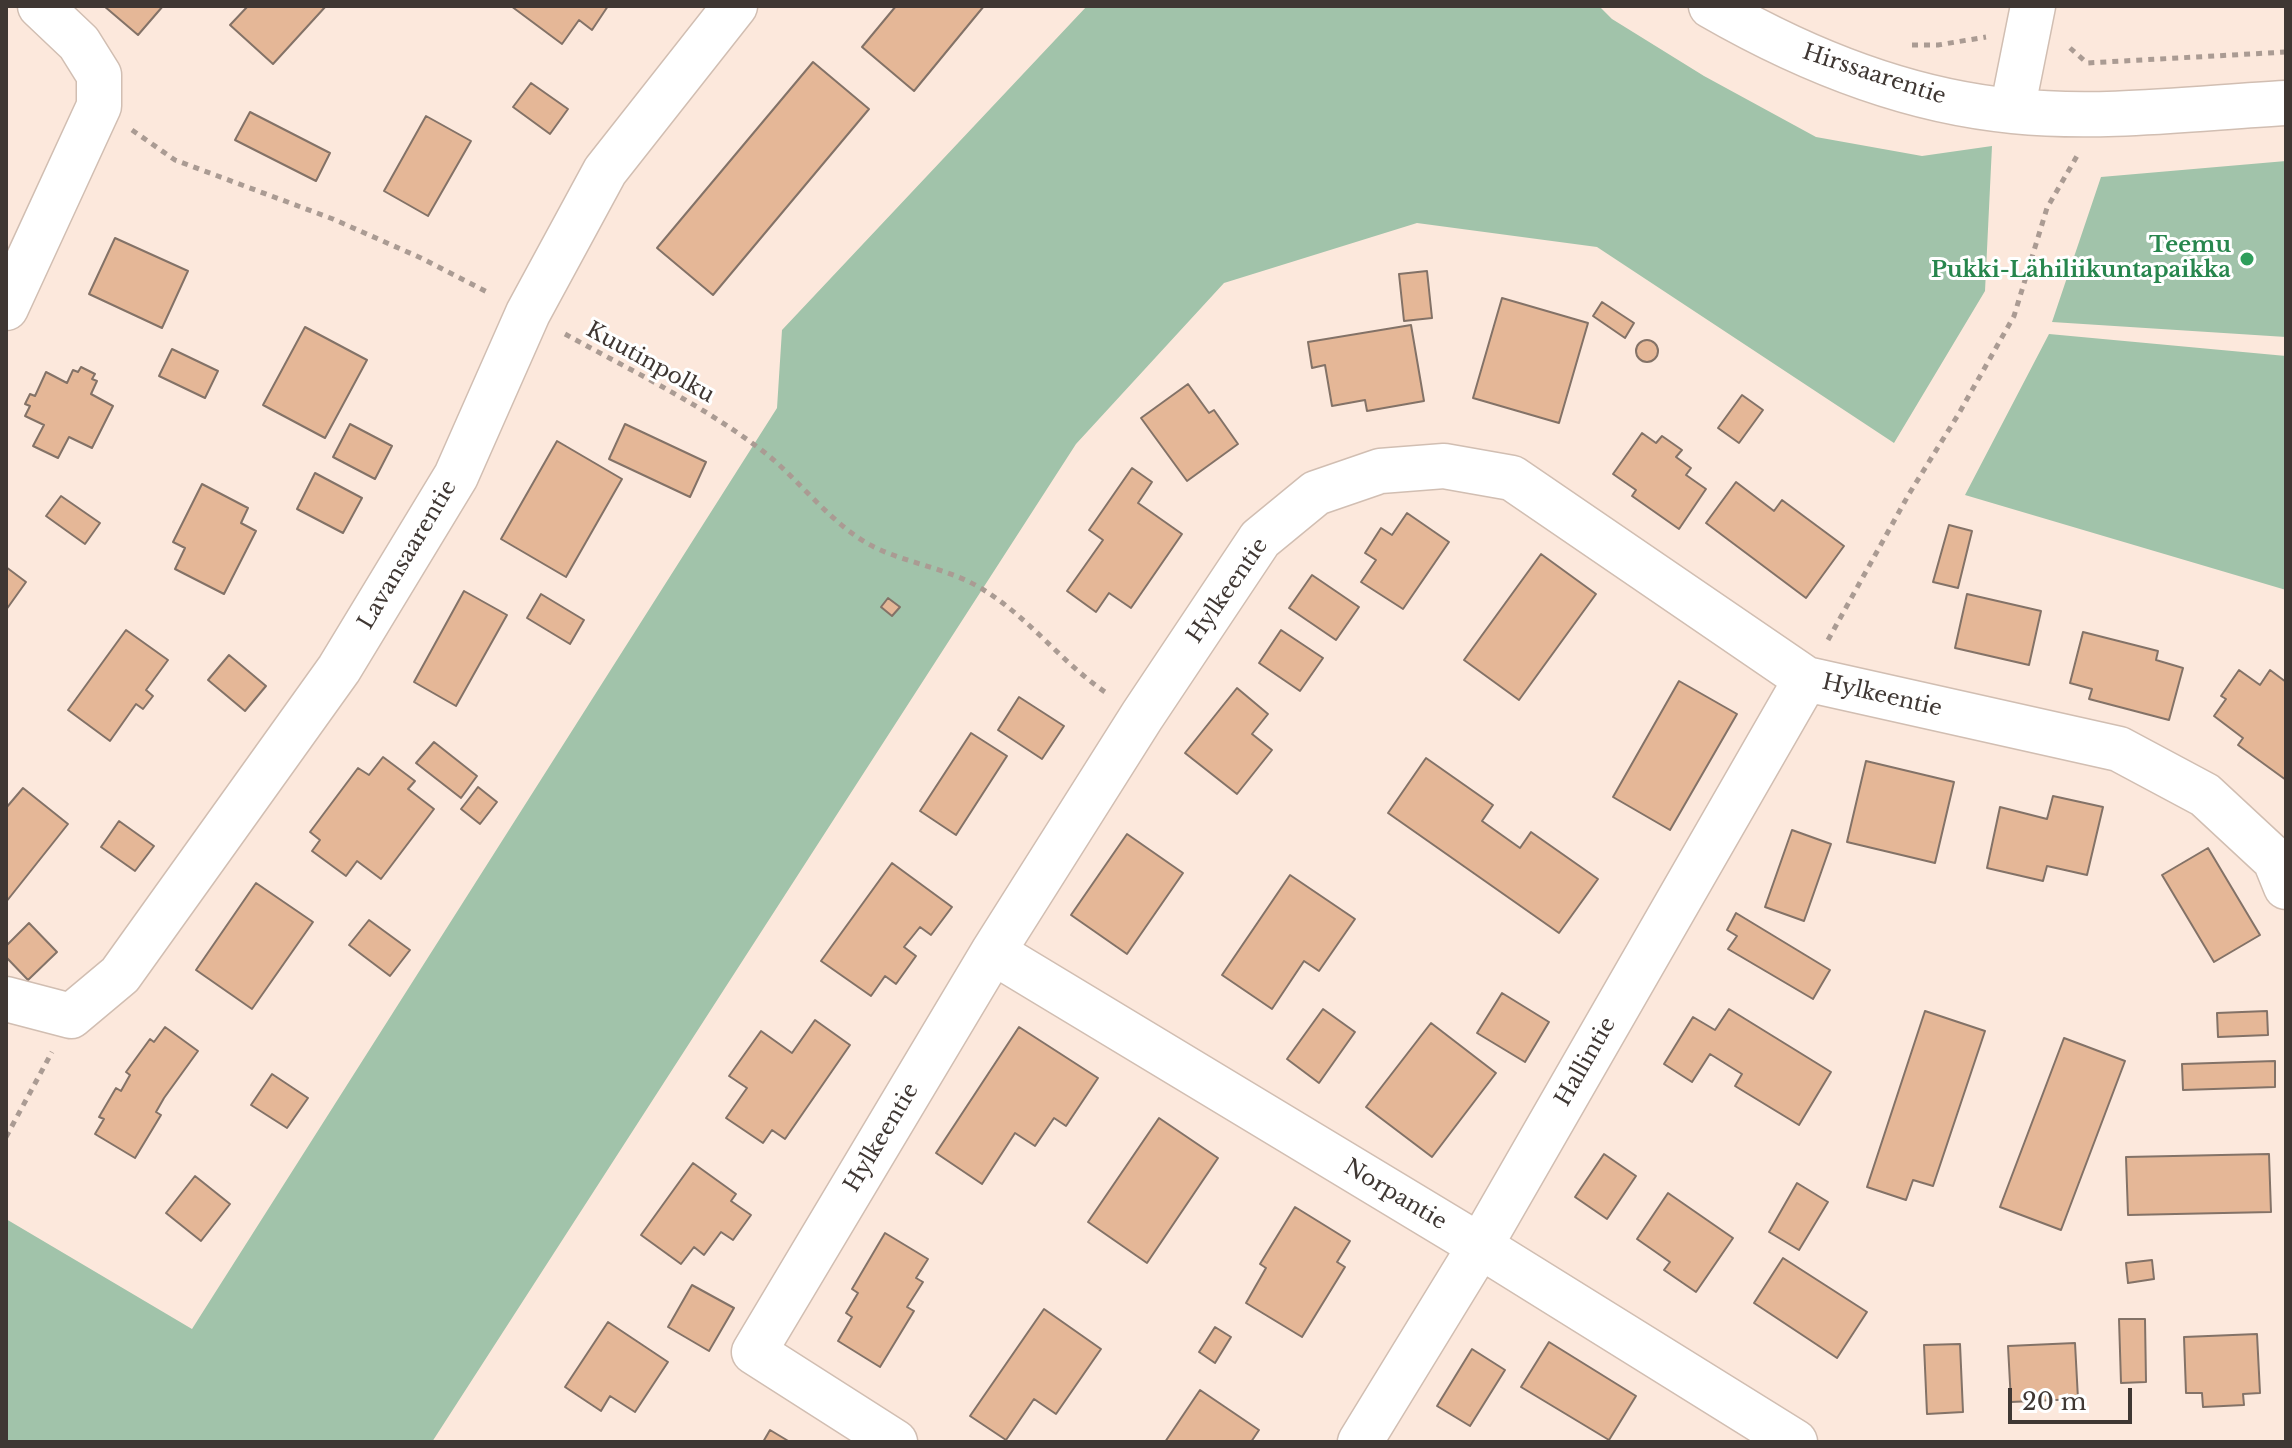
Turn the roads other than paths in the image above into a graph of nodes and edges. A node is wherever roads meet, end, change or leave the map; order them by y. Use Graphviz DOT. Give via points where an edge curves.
graph roads {
  1 [pos="40,6"];
  2 [pos="735,6"];
  3 [pos="1711,6"];
  4 [pos="2033,6"];
  5 [pos="2286,103"];
  6 [pos="2012,111"];
  7 [pos="6,308"];
  8 [pos="1806,679"];
  9 [pos="2286,887"];
  10 [pos="993,952"];
  11 [pos="6,999"];
  12 [pos="1480,1246"];
  13 [pos="895,1442"];
  14 [pos="1360,1442"];
  15 [pos="1795,1442"];
  1 -- 7 [label="street" via="79,43 99,75 99,106"];
  2 -- 11 [label="street, Lavansaarentie" via="605,171 528,313 456,476 339,669 120,975 71,1016"];
  3 -- 6 [label="street, Hirssaarentie" via="1822,62 1923,95"];
  4 -- 6 [label="street"];
  5 -- 6 [label="street, Hirssaarentie" via="2083,114"];
  8 -- 9 [label="street, Hylkeentie" via="2119,749 2205,795 2275,860"];
  8 -- 10 [label="street, Hylkeentie" via="1512,478 1444,466 1380,471 1316,493 1260,539"];
  8 -- 12 [label="street, Hallintie"];
  10 -- 12 [label="street, Norpantie"];
  10 -- 13 [label="street, Hylkeentie" via="754,1352"];
  12 -- 14 [label="street, Hallintie"];
  12 -- 15 [label="street, Norpantie"];
}
